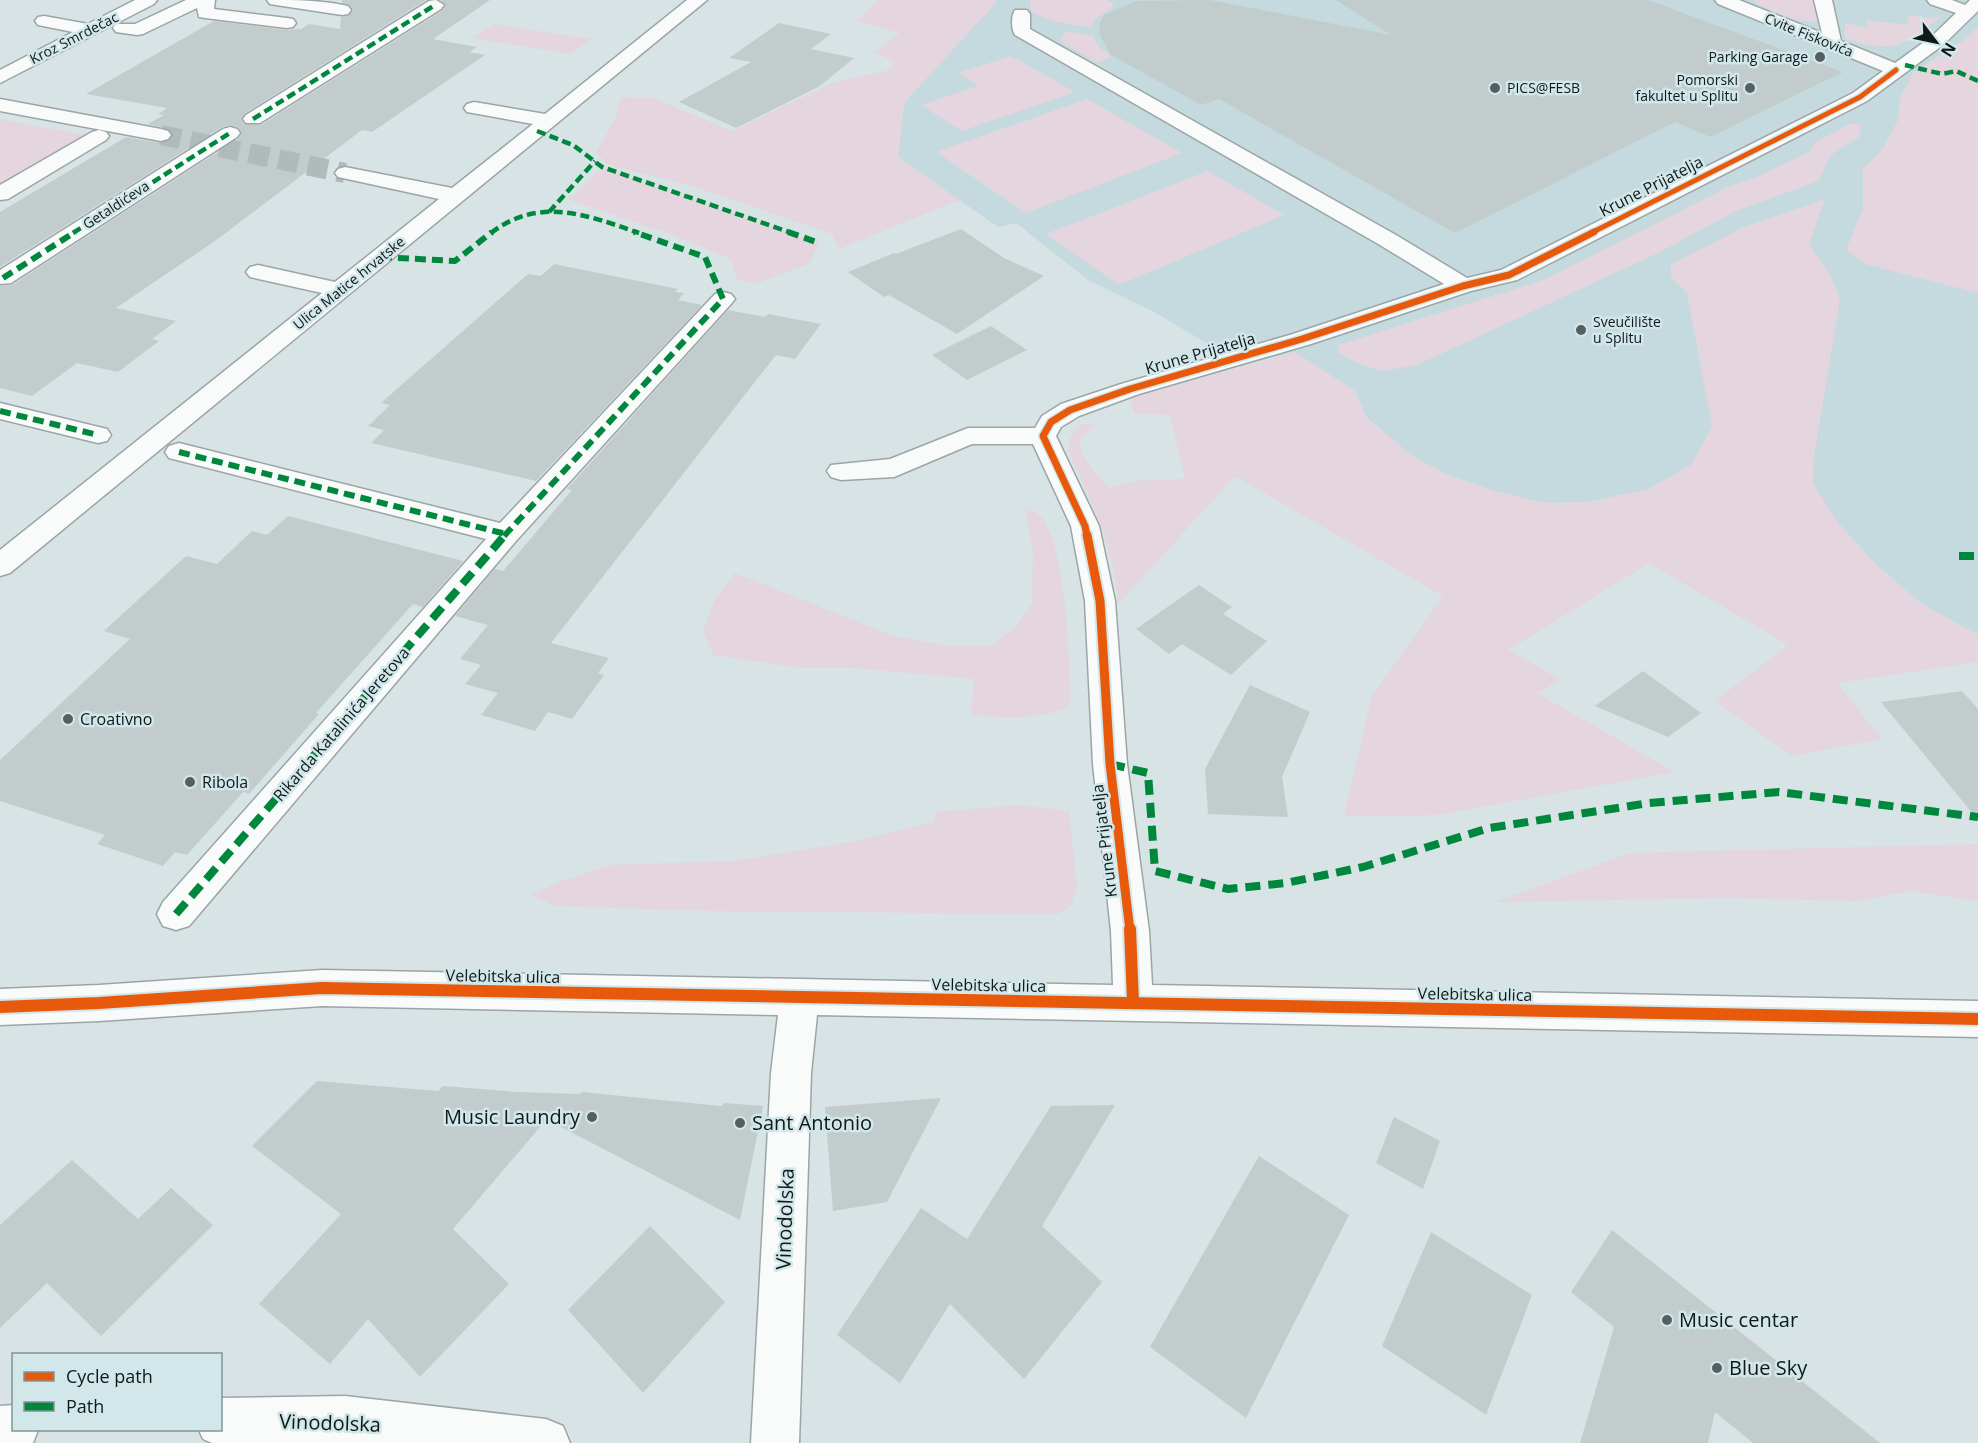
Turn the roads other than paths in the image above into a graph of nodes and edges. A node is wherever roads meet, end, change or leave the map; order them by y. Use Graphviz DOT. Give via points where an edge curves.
graph roads {
  1 [pos="148,0"];
  2 [pos="276,0"];
  3 [pos="698,0"];
  4 [pos="1724,0"];
  5 [pos="1823,0"];
  6 [pos="1936,0"];
  7 [pos="204,4"];
  8 [pos="435,6"];
  9 [pos="1973,7"];
  10 [pos="342,10"];
  11 [pos="1021,14"];
  12 [pos="44,21"];
  13 [pos="287,23"];
  14 [pos="95,28"];
  15 [pos="1833,45"];
  16 [pos="132,50"];
  17 [pos="1896,70"];
  18 [pos="0,77"];
  19 [pos="0,105"];
  20 [pos="474,108"];
  21 [pos="253,119"];
  22 [pos="549,121"];
  23 [pos="230,133"];
  24 [pos="161,135"];
  25 [pos="99,136"];
  26 [pos="345,173"];
  27 [pos="0,194"];
  28 [pos="458,196"];
  29 [pos="258,272"];
  30 [pos="3,278"];
  31 [pos="1462,286"];
  32 [pos="340,291"];
  33 [pos="723,299"];
  34 [pos="0,411"];
  35 [pos="98,435"];
  36 [pos="1043,436"];
  37 [pos="179,452"];
  38 [pos="841,471"];
  39 [pos="506,534"];
  40 [pos="0,566"];
  41 [pos="176,914"];
  42 [pos="800,996"];
  43 [pos="1132,1002"];
  44 [pos="0,1007"];
  45 [pos="1978,1019"];
  46 [pos="222,1422"];
  47 [pos="546,1443"];
  48 [pos="775,1443"];
  1 -- 14 [label="street, Kroz Smrdečac"];
  2 -- 10 [label="street"];
  3 -- 22 [label="street, Ulica Matice hrvatske"];
  4 -- 15 [label="street, Cvite Fiskovića"];
  5 -- 15 [label="street"];
  6 -- 9 [label="street"];
  7 -- 13 [label="street"];
  7 -- 14 [label="street" via="138,30"];
  7 -- 16 [label="street"];
  8 -- 21 [label="street"];
  9 -- 17 [label="street, Krune Prijatelja" via="1937,41"];
  11 -- 31 [label="street" via="1021,32"];
  12 -- 14 [label="street"];
  14 -- 18 [label="street, Kroz Smrdečac"];
  15 -- 17 [label="street, Cvite Fiskovića"];
  17 -- 31 [label="street, Krune Prijatelja" via="1860,97 1509,275"];
  19 -- 24 [label="street"];
  20 -- 22 [label="street"];
  22 -- 28 [label="street, Ulica Matice hrvatske"];
  23 -- 30 [label="street, Getaldićeva"];
  25 -- 27 [label="street"];
  26 -- 28 [label="street"];
  28 -- 32 [label="street, Ulica Matice hrvatske"];
  29 -- 32 [label="street"];
  31 -- 36 [label="street, Krune Prijatelja" via="1070,410 1051,422"];
  32 -- 40 [label="street, Ulica Matice hrvatske"];
  33 -- 39 [label="street, Rikarda Katalinića Jeretova"];
  34 -- 35 [label="street"];
  36 -- 38 [label="street" via="968,436 894,468"];
  36 -- 43 [label="street, Krune Prijatelja" via="1084,526 1100,601 1110,764 1130,931"];
  37 -- 39 [label="street"];
  39 -- 41 [label="street, Rikarda Katalinića Jeretova"];
  42 -- 43 [label="street, Velebitska ulica"];
  42 -- 44 [label="street, Velebitska ulica" via="322,988"];
  42 -- 48 [label="street, Vinodolska" via="791,1073"];
  43 -- 45 [label="street, Velebitska ulica"];
  46 -- 47 [label="street, Vinodolska" via="345,1420"];
}
